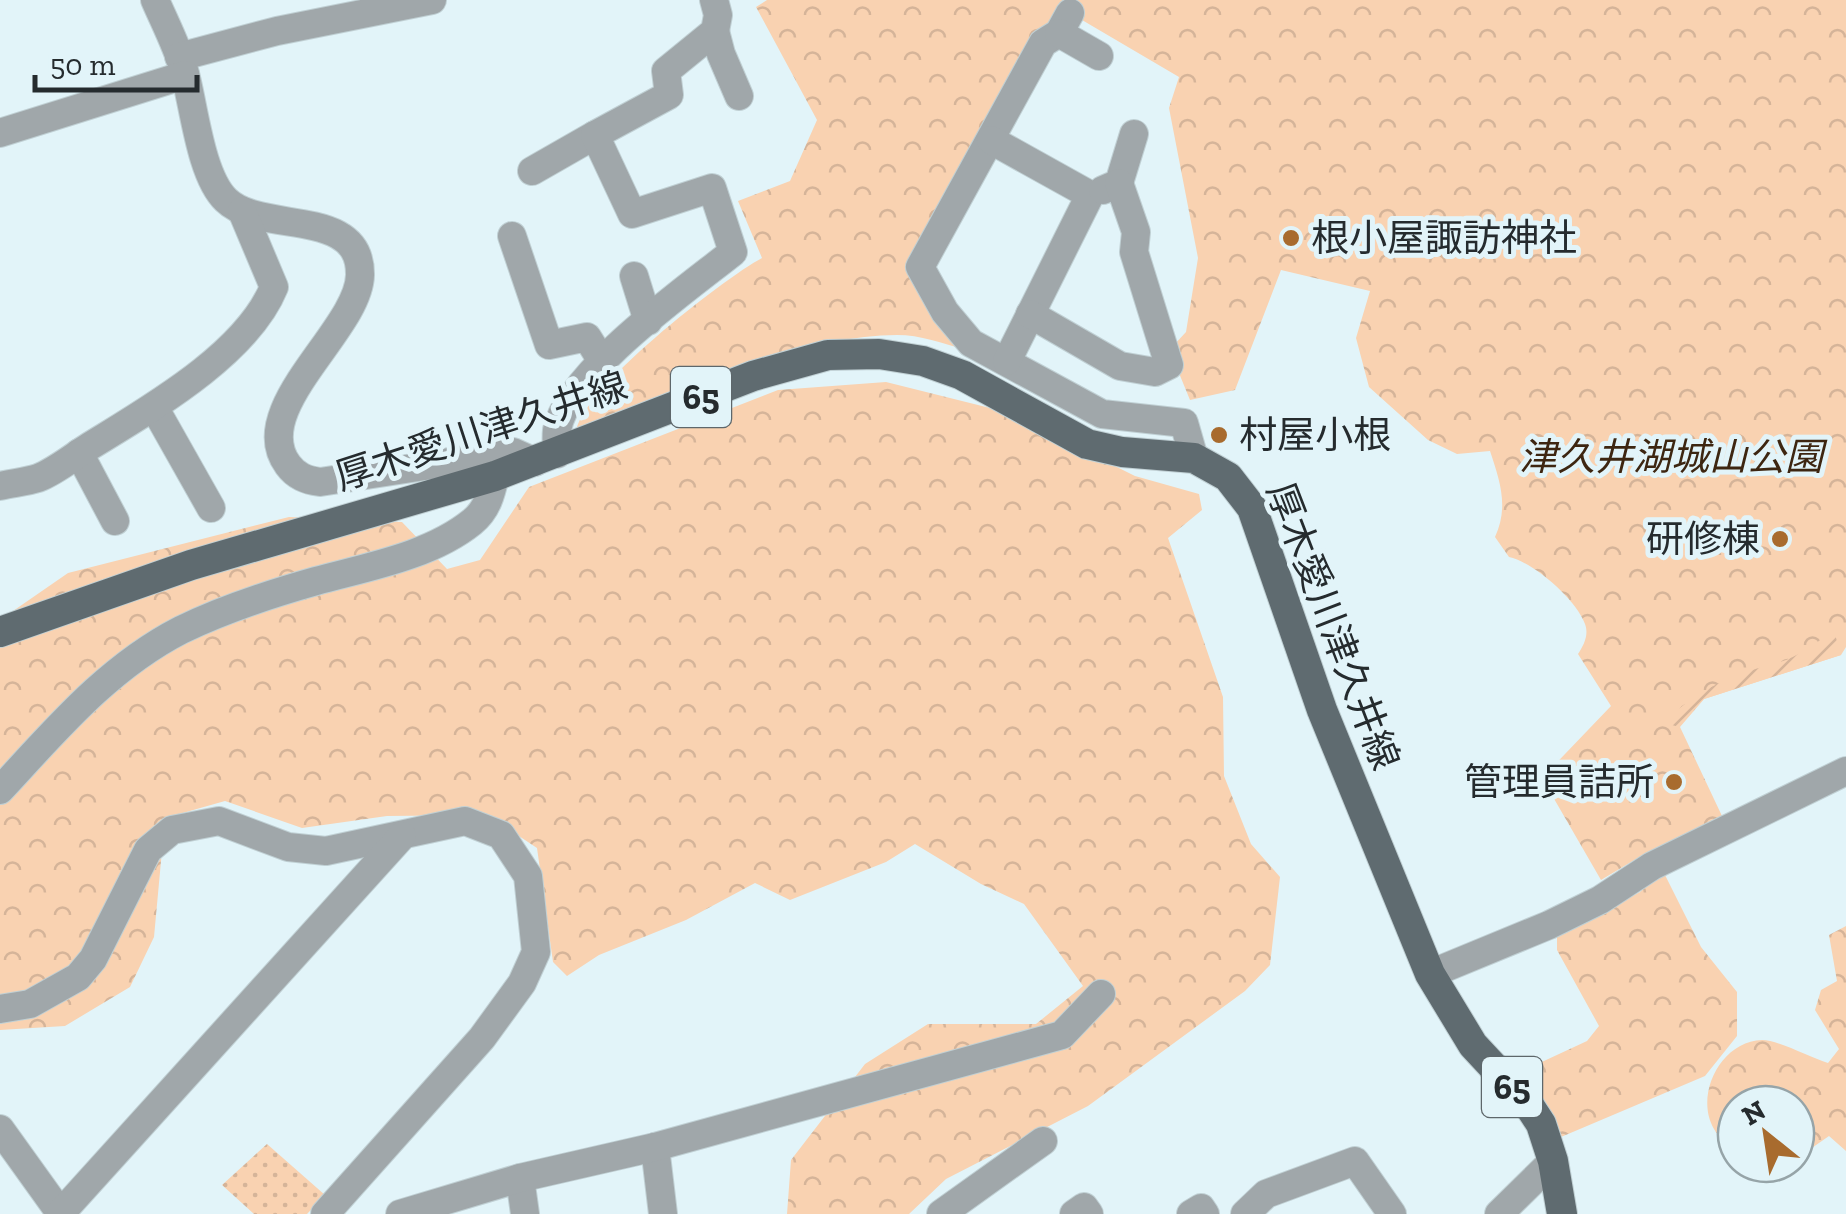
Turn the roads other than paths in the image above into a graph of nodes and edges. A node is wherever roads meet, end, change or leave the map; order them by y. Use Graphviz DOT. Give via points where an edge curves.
graph roads {
  1 [pos="155,0"];
  2 [pos="432,0"];
  3 [pos="714,0"];
  4 [pos="716,31"];
  5 [pos="1099,56"];
  6 [pos="182,66"];
  7 [pos="739,96"];
  8 [pos="0,133"];
  9 [pos="1134,134"];
  10 [pos="595,135"];
  11 [pos="991,140"];
  12 [pos="532,172"];
  13 [pos="1120,183"];
  14 [pos="1090,195"];
  15 [pos="242,212"];
  16 [pos="512,236"];
  17 [pos="634,276"];
  18 [pos="1030,314"];
  19 [pos="648,321"];
  20 [pos="602,361"];
  21 [pos="1007,361"];
  22 [pos="154,407"];
  23 [pos="79,453"];
  24 [pos="546,458"];
  25 [pos="1194,458"];
  26 [pos="495,476"];
  27 [pos="0,486"];
  28 [pos="210,508"];
  29 [pos="115,521"];
  30 [pos="0,632"];
  31 [pos="1846,770"];
  32 [pos="0,790"];
  33 [pos="402,836"];
  34 [pos="1430,974"];
  35 [pos="1101,994"];
  36 [pos="0,1009"];
  37 [pos="0,1128"];
  38 [pos="1043,1141"];
  39 [pos="655,1147"];
  40 [pos="9,1158"];
  41 [pos="1553,1161"];
  42 [pos="520,1178"];
  43 [pos="61,1214"];
  44 [pos="325,1214"];
  45 [pos="400,1214"];
  46 [pos="525,1214"];
  47 [pos="662,1214"];
  48 [pos="941,1214"];
  49 [pos="1074,1214"];
  50 [pos="1089,1214"];
  51 [pos="1191,1214"];
  52 [pos="1204,1214"];
  53 [pos="1245,1214"];
  54 [pos="1392,1214"];
  55 [pos="1499,1214"];
  56 [pos="1562,1214"];
  1 -- 6 [label="street"];
  2 -- 6 [label="street" via="277,31"];
  3 -- 4 [label="street"];
  4 -- 7 [label="street"];
  4 -- 10 [label="street" via="666,71 669,95"];
  5 -- 11 [label="street" via="1065,23 1043,43"];
  6 -- 8 [label="street"];
  6 -- 15 [label="street" via="211,177"];
  9 -- 13 [label="street"];
  10 -- 12 [label="street"];
  10 -- 19 [label="street" via="632,214 712,188 732,252"];
  11 -- 14 [label="street"];
  11 -- 21 [label="street" via="920,267 955,327 970,343"];
  13 -- 14 [label="street"];
  13 -- 18 [label="street" via="1169,366 1155,372 1120,366"];
  14 -- 18 [label="street"];
  15 -- 22 [label="street" via="274,287 270,298 208,369"];
  15 -- 24 [label="street" via="330,230 352,248 359,266 356,294 278,432 282,456 297,474 337,481 501,451"];
  16 -- 20 [label="street" via="549,344 587,336"];
  17 -- 19 [label="street"];
  18 -- 21 [label="street"];
  19 -- 20 [label="street"];
  20 -- 24 [label="street" via="572,399"];
  21 -- 25 [label="street" via="1102,414 1184,423"];
  22 -- 23 [label="street"];
  22 -- 28 [label="street"];
  23 -- 27 [label="street" via="41,477"];
  23 -- 29 [label="street"];
  24 -- 25 [label="main road, 厚木愛川津久井線 / 65" via="776,368 856,353 941,367 1103,449"];
  24 -- 26 [label="main road, 厚木愛川津久井線 / 65"];
  25 -- 34 [label="main road, 厚木愛川津久井線 / 65" via="1228,478 1252,508 1322,710"];
  26 -- 30 [label="main road, 厚木愛川津久井線 / 65" via="191,565"];
  26 -- 32 [label="street" via="490,500 450,536 219,612 135,658 100,685"];
  31 -- 34 [label="street" via="1642,870 1549,926"];
  33 -- 36 [label="street" via="326,851 288,848 218,821 172,830 148,850 78,977 30,1004"];
  33 -- 43 [label="street"];
  33 -- 44 [label="street" via="465,822 501,836 528,876 536,952 482,1038"];
  34 -- 41 [label="main road, 厚木愛川津久井線 / 65" via="1473,1045 1536,1114"];
  35 -- 39 [label="street" via="1062,1036"];
  37 -- 40 [label="street"];
  38 -- 48 [label="street"];
  39 -- 42 [label="street"];
  39 -- 47 [label="street"];
  40 -- 43 [label="street"];
  41 -- 55 [label="street"];
  41 -- 56 [label="main road, 厚木愛川津久井線 / 65"];
  42 -- 45 [label="street"];
  42 -- 46 [label="street"];
  49 -- 50 [label="street" via="1084,1207"];
  51 -- 52 [label="street" via="1201,1208"];
  53 -- 54 [label="street" via="1266,1194 1355,1161"];
}
